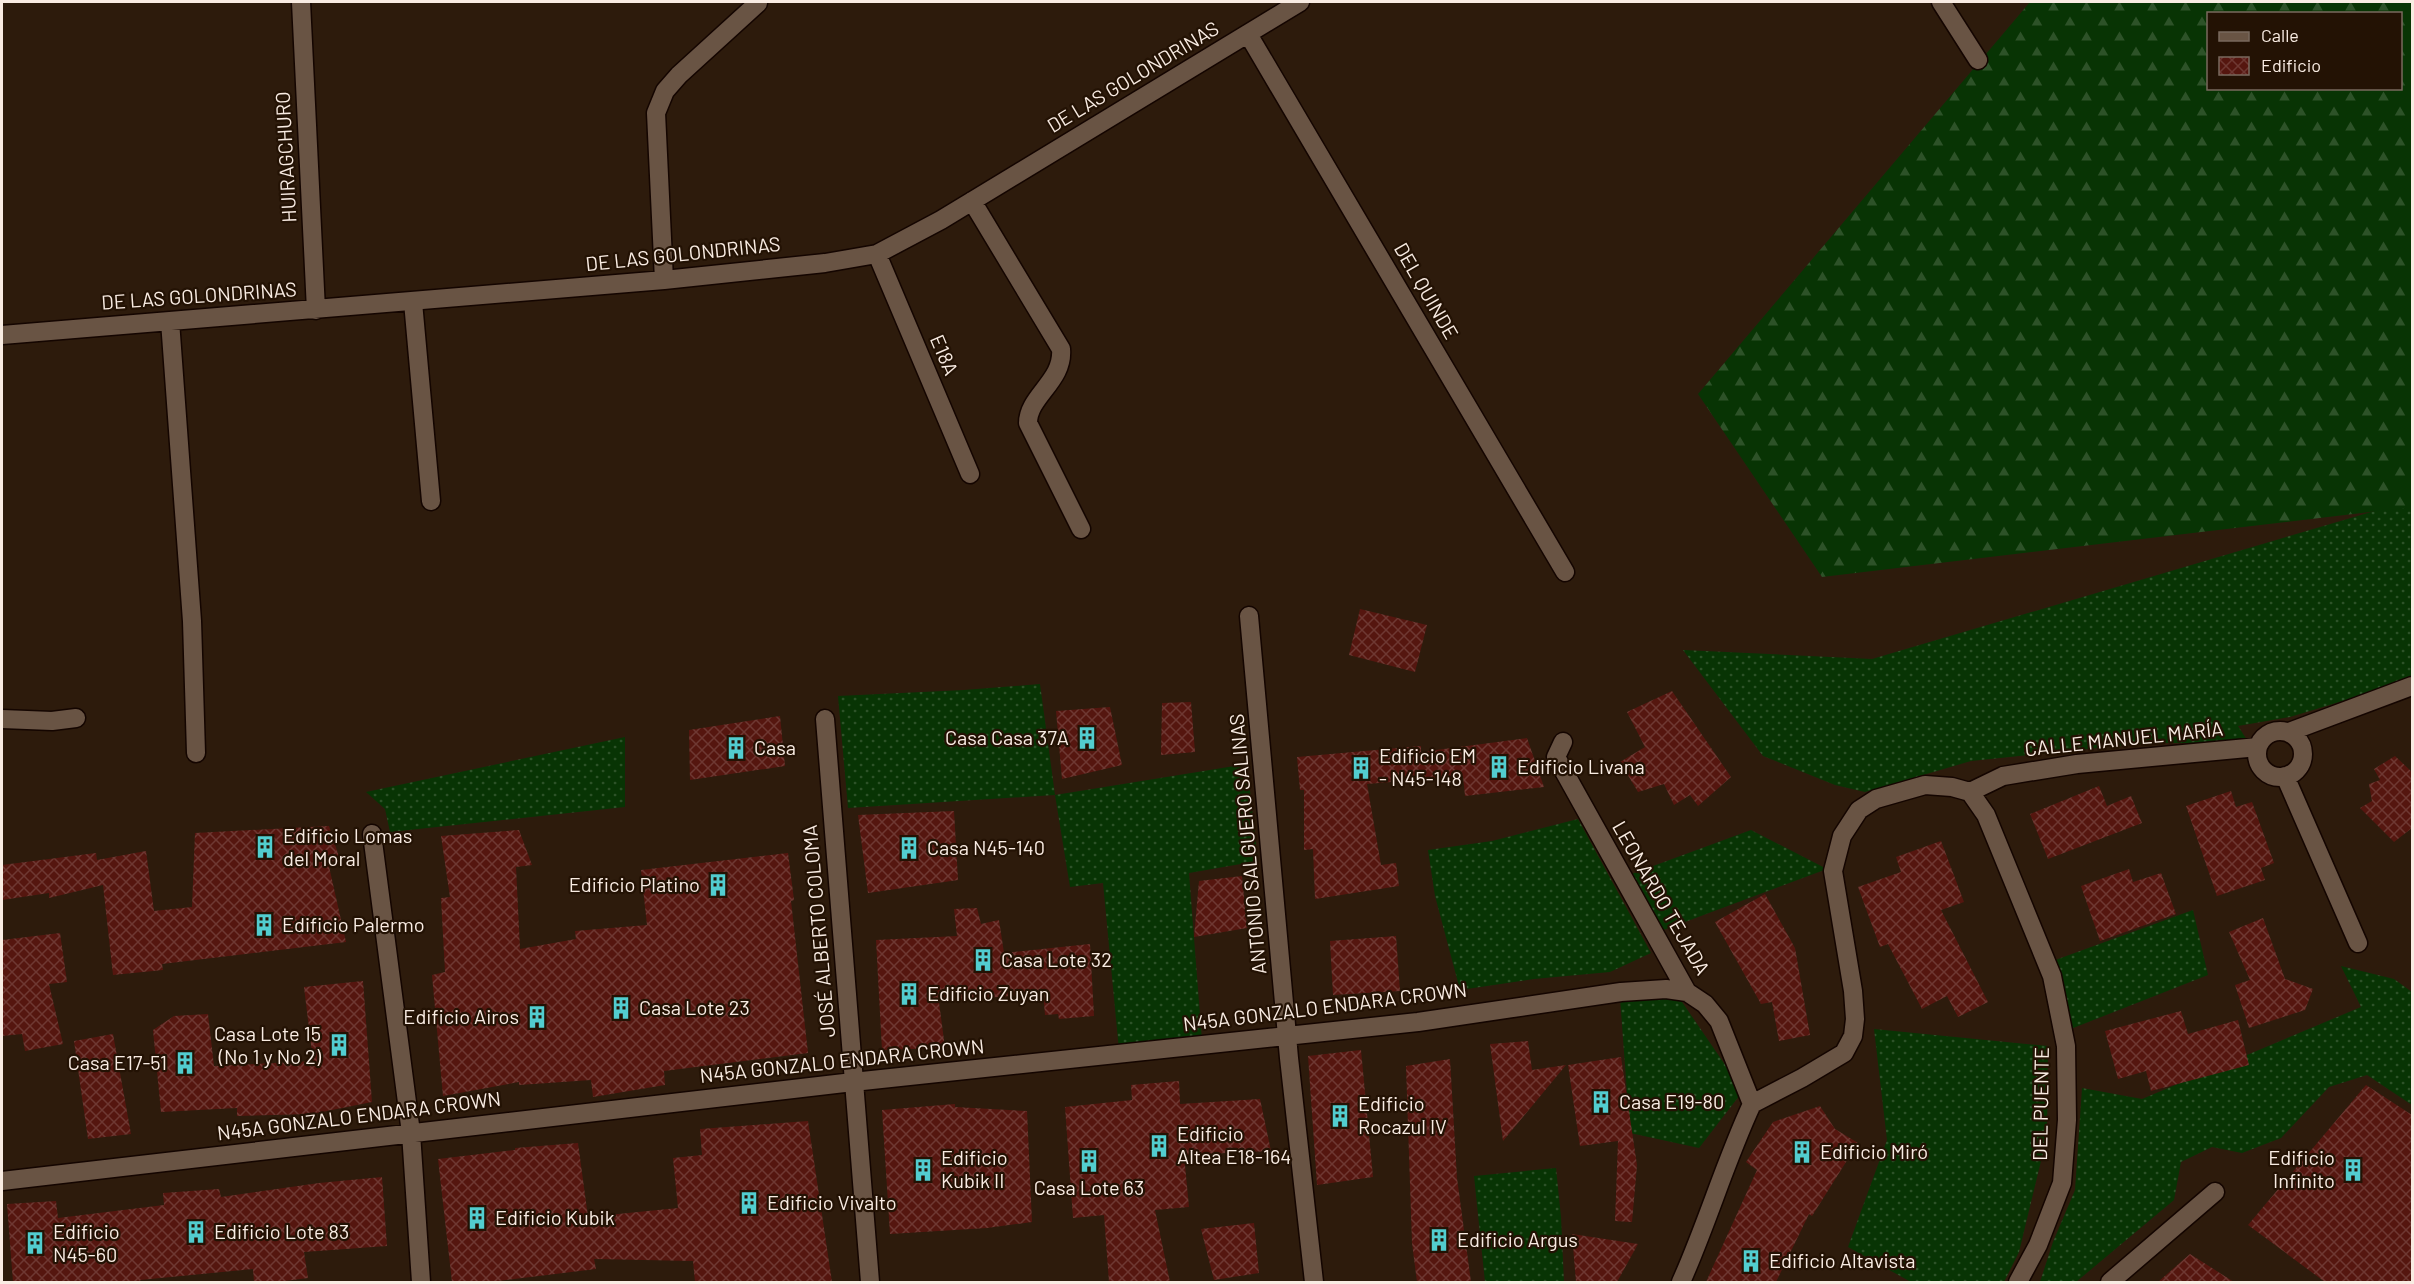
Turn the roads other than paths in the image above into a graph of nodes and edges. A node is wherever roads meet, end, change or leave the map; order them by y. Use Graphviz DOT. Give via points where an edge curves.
graph roads {
  1 [pos="301,2"];
  2 [pos="1300,2"];
  3 [pos="1941,2"];
  4 [pos="758,3"];
  5 [pos="1248,34"];
  6 [pos="1978,60"];
  7 [pos="972,201"];
  8 [pos="877,254"];
  9 [pos="664,280"];
  10 [pos="413,302"];
  11 [pos="316,310"];
  12 [pos="170,321"];
  13 [pos="2,335"];
  14 [pos="969,474"];
  15 [pos="431,501"];
  16 [pos="1081,529"];
  17 [pos="1565,572"];
  18 [pos="1249,615"];
  19 [pos="2412,686"];
  20 [pos="76,718"];
  21 [pos="2,719"];
  22 [pos="825,719"];
  23 [pos="2289,732"];
  24 [pos="1563,742"];
  25 [pos="2258,747"];
  26 [pos="196,753"];
  27 [pos="2285,776"];
  28 [pos="1970,792"];
  29 [pos="372,834"];
  30 [pos="2358,943"];
  31 [pos="1687,992"];
  32 [pos="1287,1035"];
  33 [pos="853,1082"];
  34 [pos="1752,1104"];
  35 [pos="411,1133"];
  36 [pos="2,1181"];
  37 [pos="2216,1192"];
  38 [pos="421,1282"];
  39 [pos="870,1282"];
  40 [pos="1314,1282"];
  41 [pos="1681,1282"];
  42 [pos="2018,1282"];
  43 [pos="2110,1282"];
  1 -- 11 [label="street, HUIRAGCHURO"];
  2 -- 5 [label="street, DE LAS GOLONDRINAS"];
  3 -- 6 [label="street"];
  4 -- 9 [label="street" via="679,75 665,91 656,113"];
  5 -- 7 [label="street, DE LAS GOLONDRINAS"];
  5 -- 17 [label="street, DEL QUINDE"];
  7 -- 8 [label="street, DE LAS GOLONDRINAS"];
  7 -- 16 [label="street" via="1061,350 1058,371 1028,416 1028,423"];
  8 -- 9 [label="street, DE LAS GOLONDRINAS"];
  8 -- 14 [label="street, E18A"];
  9 -- 10 [label="street, DE LAS GOLONDRINAS"];
  10 -- 11 [label="street, DE LAS GOLONDRINAS"];
  10 -- 15 [label="street"];
  11 -- 12 [label="street, DE LAS GOLONDRINAS"];
  12 -- 13 [label="street, DE LAS GOLONDRINAS"];
  12 -- 26 [label="street" via="192,621"];
  18 -- 32 [label="street, ANTONIO SALGUERO SALINAS"];
  19 -- 23 [label="street"];
  20 -- 21 [label="street"];
  22 -- 33 [label="street, JOSÉ ALBERTO COLOMA"];
  23 -- 25 [label="street" via="2270,733"];
  23 -- 27 [label="street" via="2302,746 2303,756 2294,772"];
  24 -- 31 [label="street, LEONARDO TEJADA" via="1556,757"];
  25 -- 27 [label="street" via="2259,763 2264,769 2269,774"];
  25 -- 28 [label="street, CALLE MANUEL MARÍA" via="2077,764 2003,776"];
  27 -- 30 [label="street"];
  28 -- 34 [label="street" via="1925,785 1876,799 1859,810 1842,836 1833,871 1853,991 1853,1036 1844,1053"];
  28 -- 42 [label="street, DEL PUENTE" via="1986,815 2052,976 2066,1046 2067,1120 2062,1183 2038,1245"];
  29 -- 35 [label="street"];
  31 -- 32 [label="street, N45A GONZALO ENDARA CROWN" via="1621,992 1418,1022"];
  31 -- 34 [label="street, LEONARDO TEJADA" via="1705,1004 1719,1021"];
  32 -- 33 [label="street, N45A GONZALO ENDARA CROWN"];
  32 -- 40 [label="street, ANTONIO SALGUERO SALINAS"];
  33 -- 35 [label="street, N45A GONZALO ENDARA CROWN"];
  33 -- 39 [label="street, JOSÉ ALBERTO COLOMA"];
  34 -- 41 [label="street"];
  35 -- 36 [label="street, N45A GONZALO ENDARA CROWN"];
  35 -- 38 [label="street"];
  37 -- 43 [label="street"];
}
